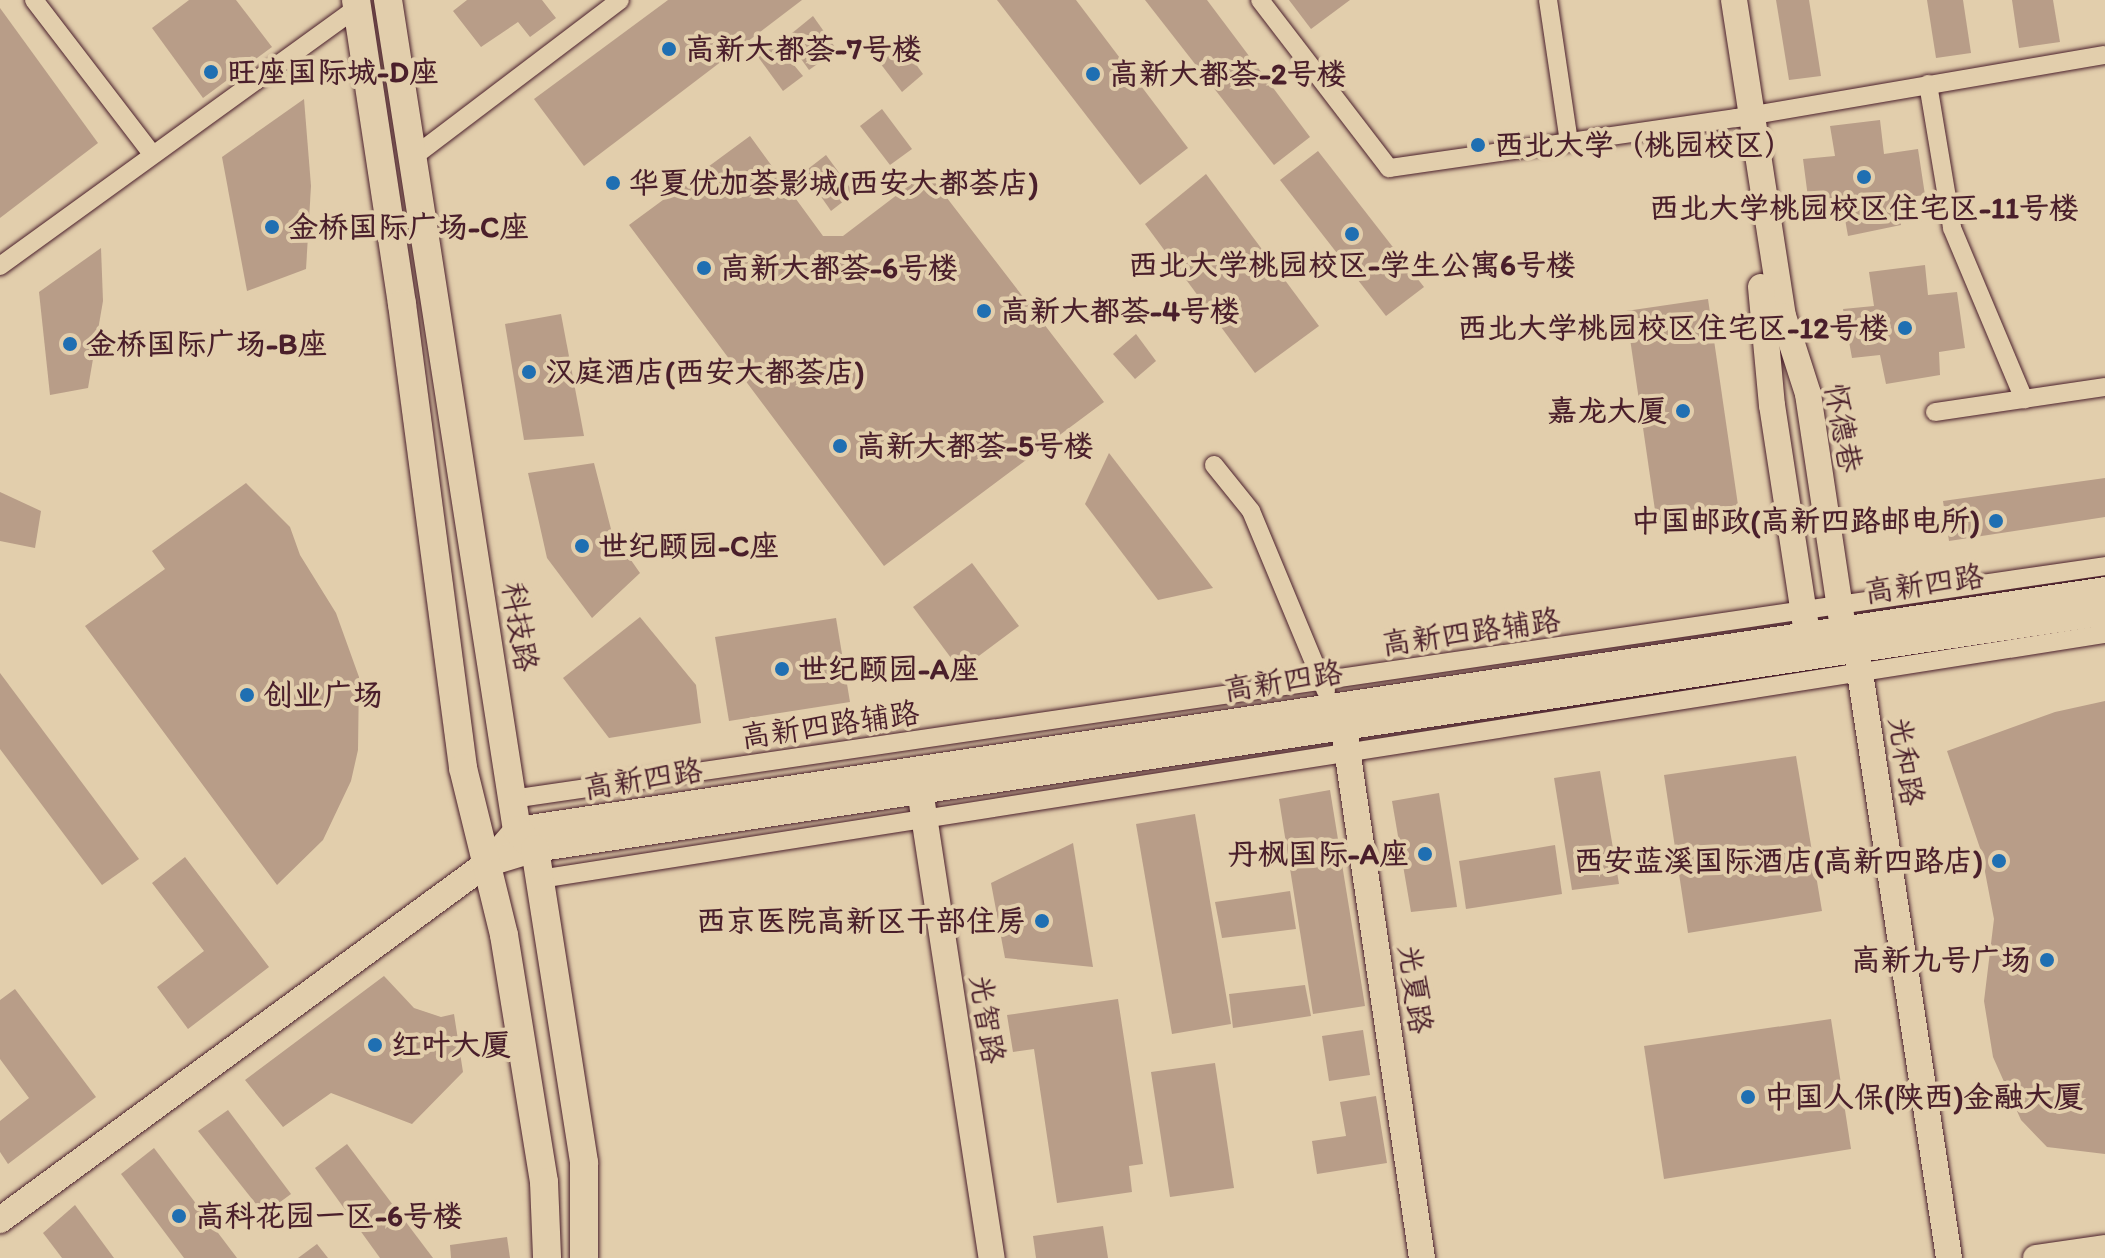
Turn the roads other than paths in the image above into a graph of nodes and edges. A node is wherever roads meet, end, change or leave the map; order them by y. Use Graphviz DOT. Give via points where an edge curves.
graph roads {
  1 [pos="34,0"];
  2 [pos="388,0"];
  3 [pos="620,0"];
  4 [pos="1260,0"];
  5 [pos="1548,0"];
  6 [pos="1718,0"];
  7 [pos="1734,0"];
  8 [pos="356,4"];
  9 [pos="2105,55"];
  10 [pos="1928,84"];
  11 [pos="1744,116"];
  12 [pos="1569,142"];
  13 [pos="152,154"];
  14 [pos="412,158"];
  15 [pos="0,266"];
  16 [pos="2105,387"];
  17 [pos="2024,399"];
  18 [pos="1935,412"];
  19 [pos="1214,465"];
  20 [pos="2105,566"];
  21 [pos="2105,590"];
  22 [pos="2105,612"];
  23 [pos="1841,617"];
  24 [pos="1805,623"];
  25 [pos="2105,634"];
  26 [pos="1858,662"];
  27 [pos="1336,717"];
  28 [pos="920,790"];
  29 [pos="512,799"];
  30 [pos="924,818"];
  31 [pos="526,840"];
  32 [pos="486,864"];
  33 [pos="540,879"];
  34 [pos="0,1220"];
  35 [pos="2105,1248"];
  36 [pos="547,1258"];
  37 [pos="584,1258"];
  38 [pos="992,1258"];
  39 [pos="1422,1258"];
  40 [pos="1949,1258"];
  41 [pos="2036,1258"];
  1 -- 13 [label="street"];
  2 -- 14 [label="main road, 科技路"];
  3 -- 14 [label="street"];
  4 -- 12 [label="street" via="1389,168"];
  5 -- 12 [label="street"];
  6 -- 11 [label="street, 怀德巷"];
  7 -- 11 [label="street, 怀德巷"];
  8 -- 13 [label="street"];
  8 -- 32 [label="main road" via="463,768"];
  9 -- 10 [label="street"];
  10 -- 11 [label="street"];
  10 -- 17 [label="street" via="1952,228"];
  11 -- 12 [label="street"];
  11 -- 23 [label="street, 怀德巷" via="1783,316 1808,394"];
  11 -- 24 [label="street, 怀德巷"];
  13 -- 15 [label="street"];
  14 -- 29 [label="main road, 科技路"];
  16 -- 17 [label="street"];
  17 -- 18 [label="street"];
  19 -- 27 [label="street" via="1251,511"];
  20 -- 23 [label="street"];
  21 -- 23 [label="street, 高新四路"];
  22 -- 26 [label="street, 高新四路"];
  23 -- 24 [label="street, 高新四路"];
  23 -- 26 [label="street, 怀德巷"];
  24 -- 26 [label="street"];
  24 -- 27 [label="street, 高新四路"];
  25 -- 26 [label="street"];
  26 -- 27 [label="street, 高新四路"];
  26 -- 40 [label="street, 光和路"];
  27 -- 28 [label="street, 高新四路"];
  27 -- 29 [label="street, 高新四路辅路"];
  27 -- 30 [label="street"];
  27 -- 31 [label="street, 高新四路"];
  27 -- 39 [label="street, 光夏路"];
  28 -- 30 [label="street, 光智路"];
  28 -- 31 [label="street, 高新四路"];
  29 -- 31 [label="main road, 科技路"];
  30 -- 33 [label="street"];
  30 -- 38 [label="street, 光智路"];
  31 -- 32 [label="street, 高新四路"];
  31 -- 33 [label="main road, 科技路"];
  32 -- 34 [label="street, 高新四路"];
  32 -- 36 [label="main road" via="504,935 544,1182"];
  33 -- 37 [label="main road, 科技路" via="584,1163"];
  35 -- 41 [label="street"];
}
